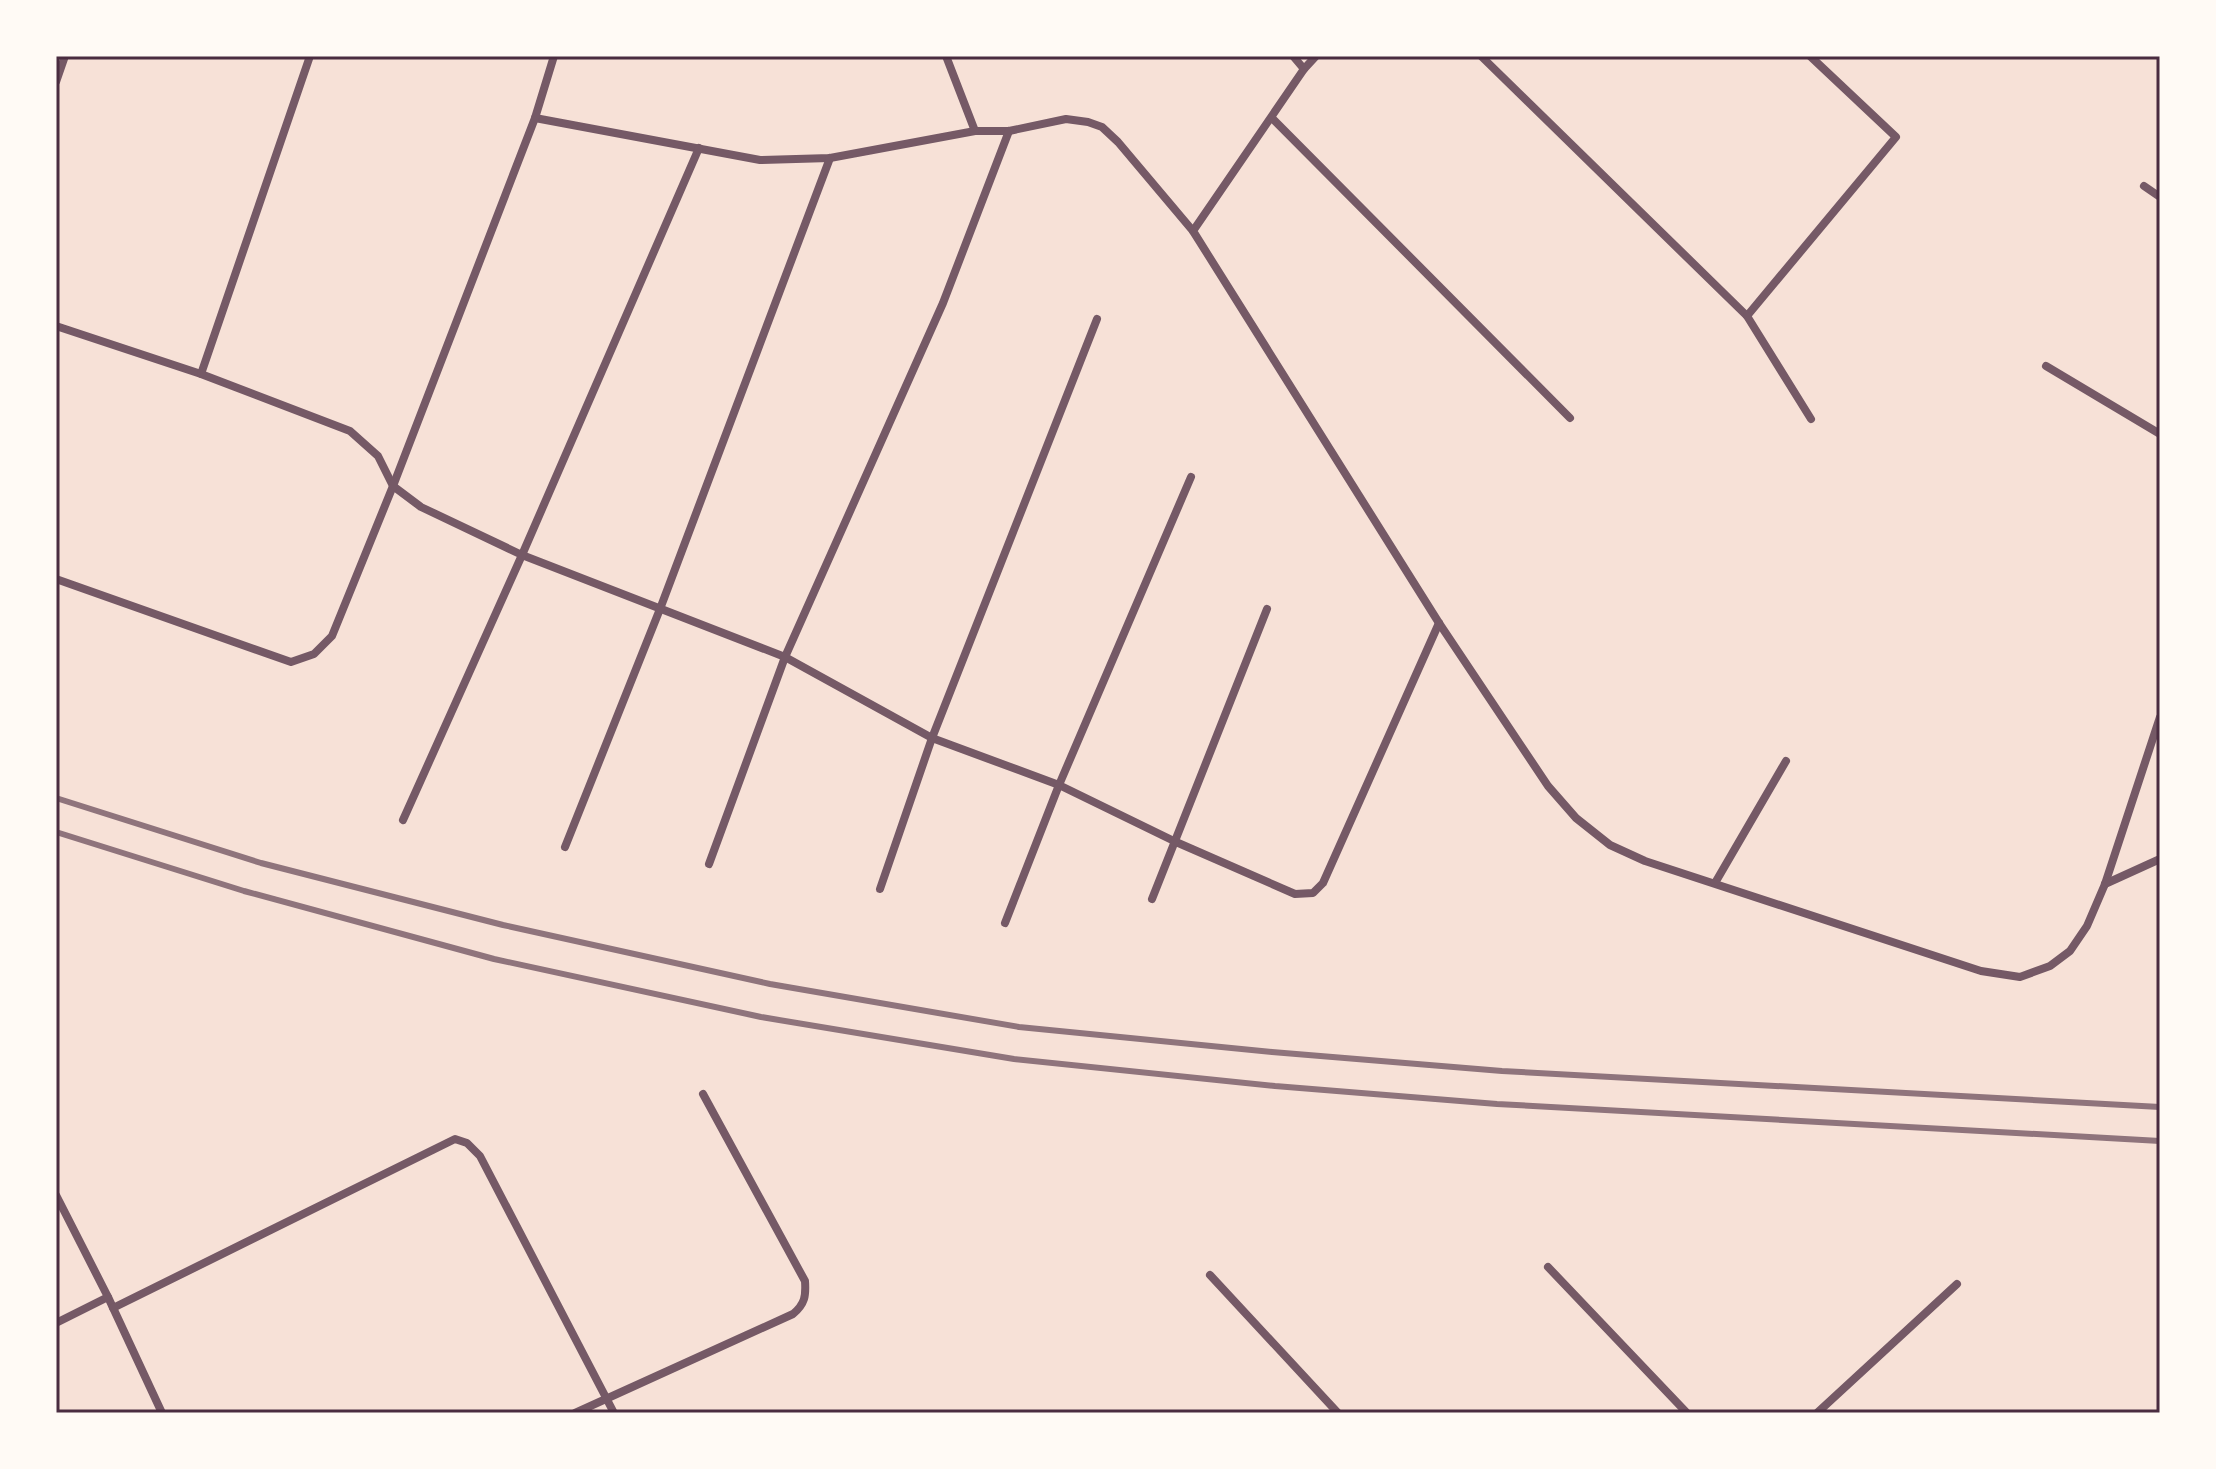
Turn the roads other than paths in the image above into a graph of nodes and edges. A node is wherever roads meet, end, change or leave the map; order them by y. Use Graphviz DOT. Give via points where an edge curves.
graph roads {
  1 [pos="65,56"];
  2 [pos="310,56"];
  3 [pos="554,56"];
  4 [pos="946,56"];
  5 [pos="1293,56"];
  6 [pos="1316,56"];
  7 [pos="1481,56"];
  8 [pos="1810,56"];
  9 [pos="1304,69"];
  10 [pos="56,82"];
  11 [pos="535,118"];
  12 [pos="1272,118"];
  13 [pos="975,131"];
  14 [pos="1009,131"];
  15 [pos="699,148"];
  16 [pos="830,158"];
  17 [pos="2144,186"];
  18 [pos="2160,197"];
  19 [pos="1193,231"];
  20 [pos="1747,316"];
  21 [pos="1097,319"];
  22 [pos="56,326"];
  23 [pos="2046,366"];
  24 [pos="201,374"];
  25 [pos="1570,418"];
  26 [pos="1811,419"];
  27 [pos="2160,434"];
  28 [pos="1191,477"];
  29 [pos="393,486"];
  30 [pos="522,555"];
  31 [pos="56,579"];
  32 [pos="660,609"];
  33 [pos="1267,609"];
  34 [pos="1439,623"];
  35 [pos="785,657"];
  36 [pos="2160,717"];
  37 [pos="932,738"];
  38 [pos="1786,761"];
  39 [pos="1059,785"];
  40 [pos="403,820"];
  41 [pos="1176,842"];
  42 [pos="565,847"];
  43 [pos="2160,859"];
  44 [pos="709,864"];
  45 [pos="1715,883"];
  46 [pos="2105,884"];
  47 [pos="880,889"];
  48 [pos="1152,899"];
  49 [pos="1005,923"];
  50 [pos="703,1094"];
  51 [pos="56,1195"];
  52 [pos="1548,1267"];
  53 [pos="1210,1275"];
  54 [pos="1957,1284"];
  55 [pos="108,1297"];
  56 [pos="113,1308"];
  57 [pos="56,1323"];
  58 [pos="604,1398"];
  59 [pos="162,1413"];
  60 [pos="575,1413"];
  61 [pos="614,1413"];
  62 [pos="1338,1413"];
  63 [pos="1687,1413"];
  64 [pos="1817,1413"];
  1 -- 10 [label="street"];
  2 -- 24 [label="street"];
  3 -- 11 [label="street"];
  4 -- 13 [label="street"];
  5 -- 9 [label="street"];
  6 -- 9 [label="street"];
  7 -- 20 [label="street"];
  8 -- 20 [label="street" via="1896,137"];
  9 -- 12 [label="street"];
  11 -- 15 [label="street"];
  11 -- 29 [label="street"];
  12 -- 19 [label="street"];
  12 -- 25 [label="street"];
  13 -- 14 [label="street"];
  13 -- 16 [label="street"];
  14 -- 19 [label="street" via="1066,119 1102,127"];
  14 -- 35 [label="street" via="943,303"];
  15 -- 16 [label="street" via="760,160"];
  15 -- 30 [label="street"];
  16 -- 32 [label="street"];
  17 -- 18 [label="street"];
  19 -- 34 [label="street"];
  20 -- 26 [label="street"];
  21 -- 37 [label="street"];
  22 -- 24 [label="street"];
  23 -- 27 [label="street"];
  24 -- 29 [label="street" via="350,431 378,456"];
  28 -- 39 [label="street"];
  29 -- 30 [label="street" via="421,507"];
  29 -- 31 [label="street" via="332,636 314,654 291,662"];
  30 -- 32 [label="street"];
  30 -- 40 [label="street"];
  32 -- 35 [label="street"];
  32 -- 42 [label="street"];
  33 -- 41 [label="street"];
  34 -- 41 [label="street" via="1323,883 1313,893 1295,894"];
  34 -- 45 [label="street" via="1548,786 1576,818 1610,845"];
  35 -- 37 [label="street"];
  35 -- 44 [label="street"];
  36 -- 46 [label="street"];
  37 -- 39 [label="street"];
  37 -- 47 [label="street"];
  38 -- 45 [label="street"];
  39 -- 41 [label="street"];
  39 -- 49 [label="street"];
  41 -- 48 [label="street"];
  43 -- 46 [label="street"];
  45 -- 46 [label="street" via="1981,971 2020,977 2050,966 2070,951"];
  50 -- 58 [label="street" via="805,1281 803,1305"];
  51 -- 55 [label="street"];
  52 -- 63 [label="street"];
  53 -- 62 [label="street"];
  54 -- 64 [label="street"];
  55 -- 56 [label="street"];
  55 -- 57 [label="street"];
  56 -- 58 [label="street" via="455,1139 480,1156"];
  56 -- 59 [label="street"];
  58 -- 60 [label="street"];
  58 -- 61 [label="street"];
}
